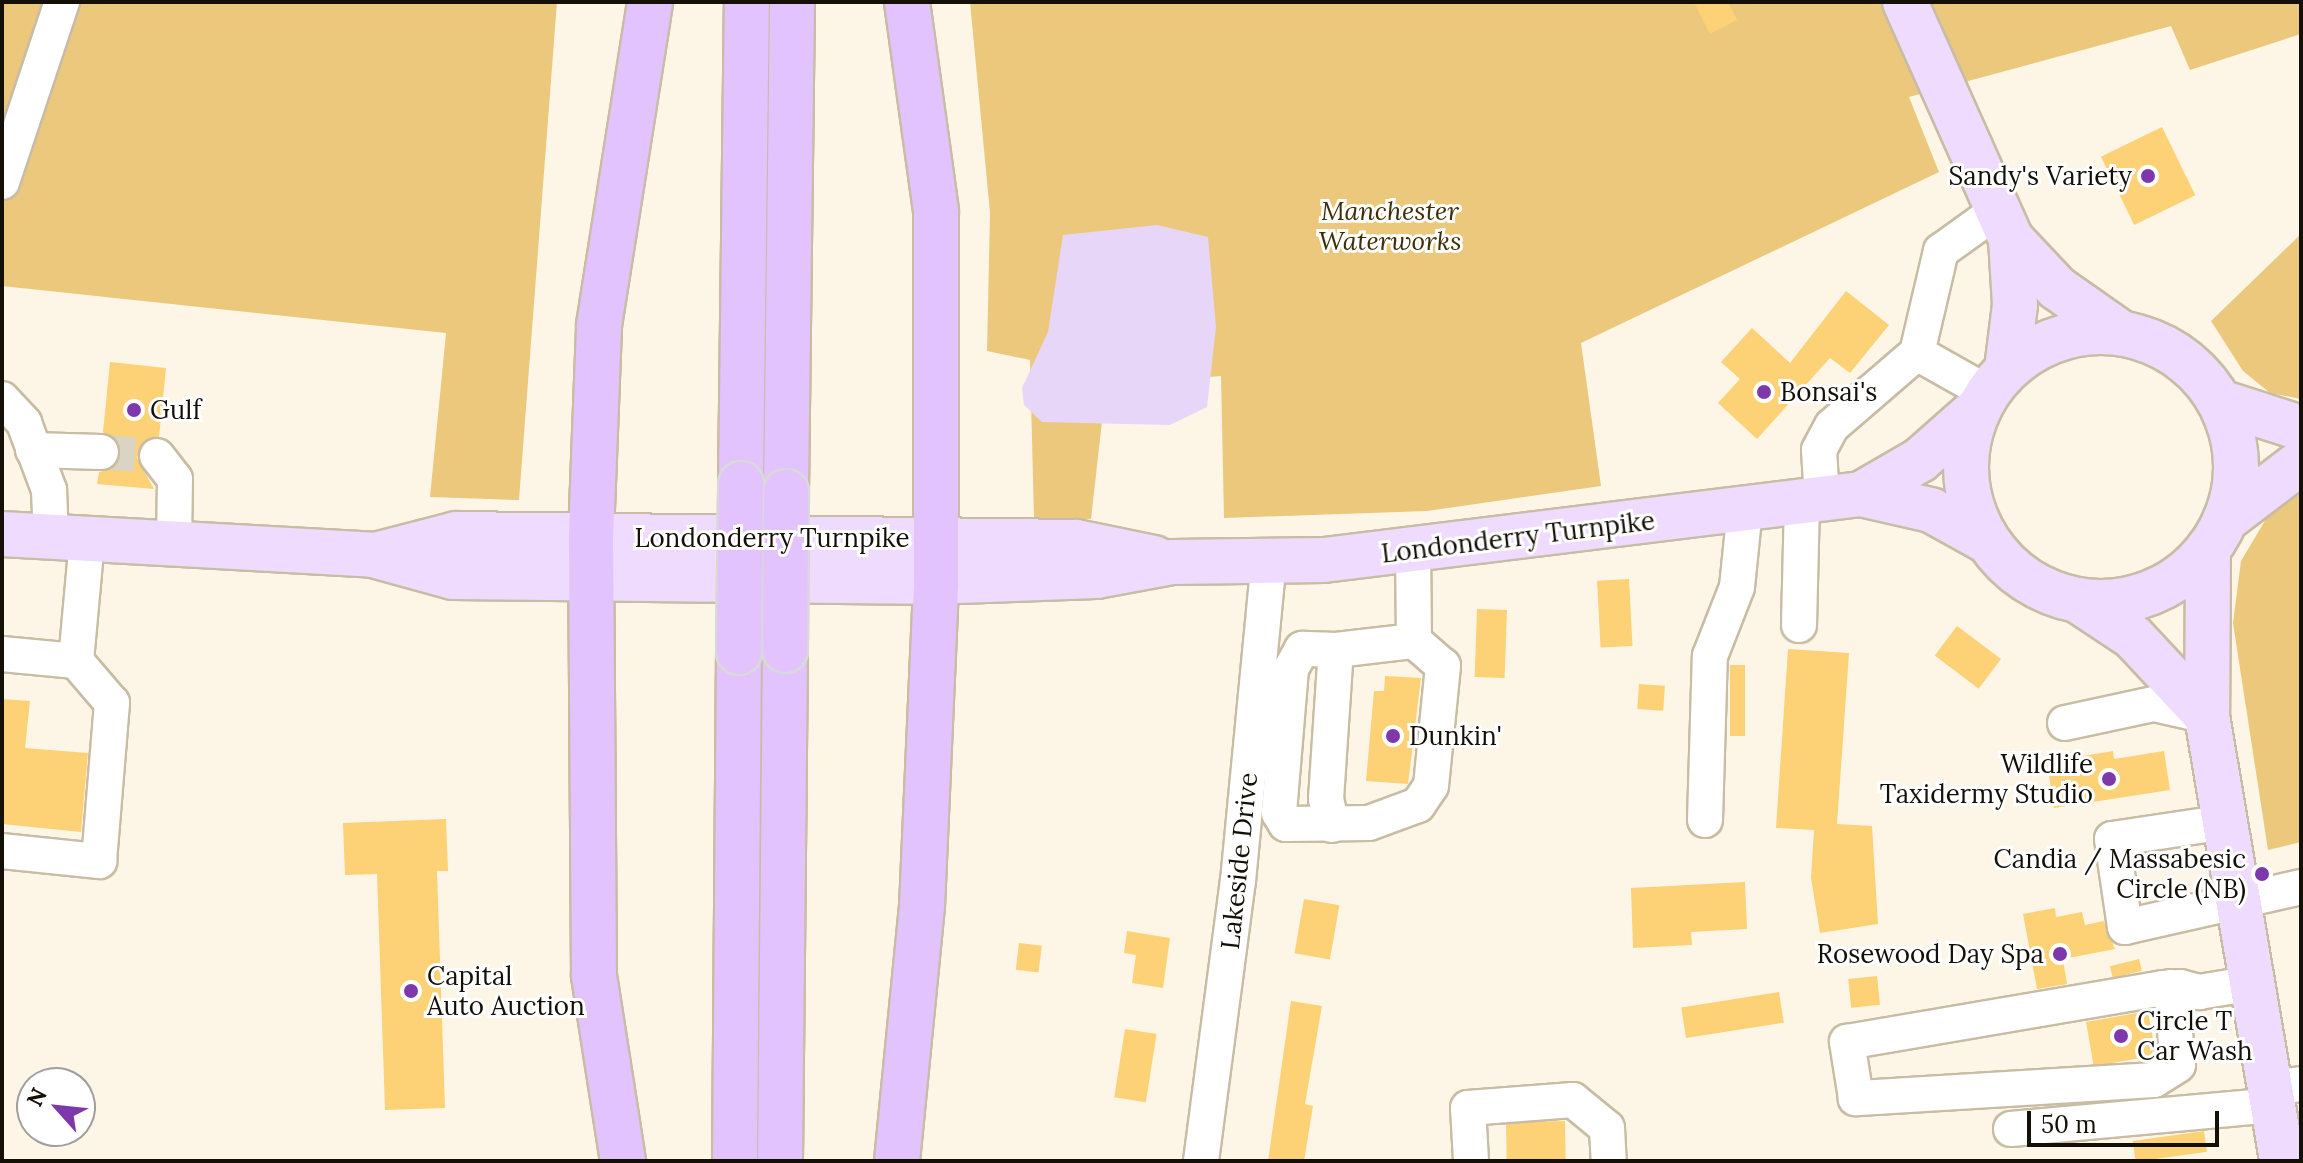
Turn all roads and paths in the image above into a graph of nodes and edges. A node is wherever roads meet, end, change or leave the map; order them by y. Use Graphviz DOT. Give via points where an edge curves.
graph roads {
  1 [pos="62,2"];
  2 [pos="650,2"];
  3 [pos="747,2"];
  4 [pos="792,2"];
  5 [pos="907,2"];
  6 [pos="1905,2"];
  7 [pos="2,182"];
  8 [pos="2004,224"];
  9 [pos="2121,333"];
  10 [pos="1917,353"];
  11 [pos="1992,390"];
  12 [pos="2,399"];
  13 [pos="2220,402"];
  14 [pos="2301,428"];
  15 [pos="33,450"];
  16 [pos="101,452"];
  17 [pos="157,456"];
  18 [pos="2301,462"];
  19 [pos="1828,498"];
  20 [pos="1745,508"];
  21 [pos="2,534"];
  22 [pos="2216,535"];
  23 [pos="69,538"];
  24 [pos="936,539"];
  25 [pos="1987,541"];
  26 [pos="174,544"];
  27 [pos="1413,551"];
  28 [pos="592,557"];
  29 [pos="1269,561"];
  30 [pos="1172,562"];
  31 [pos="936,582"];
  32 [pos="2077,600"];
  33 [pos="1799,625"];
  34 [pos="1336,650"];
  35 [pos="2,654"];
  36 [pos="1429,655"];
  37 [pos="76,661"];
  38 [pos="2207,716"];
  39 [pos="2065,723"];
  40 [pos="1331,820"];
  41 [pos="1705,820"];
  42 [pos="2226,822"];
  43 [pos="2,851"];
  44 [pos="2301,887"];
  45 [pos="2238,898"];
  46 [pos="2253,983"];
  47 [pos="2181,994"];
  48 [pos="2282,1092"];
  49 [pos="2011,1129"];
  50 [pos="623,1161"];
  51 [pos="735,1161"];
  52 [pos="780,1161"];
  53 [pos="897,1161"];
  54 [pos="1201,1161"];
  55 [pos="1471,1161"];
  56 [pos="1609,1161"];
  57 [pos="2282,1161"];
  1 -- 7 [label="street"];
  2 -- 28 [label="highway" via="599,325"];
  3 -- 51 [label="highway, bridge"];
  4 -- 52 [label="highway, bridge"];
  5 -- 24 [label="highway" via="936,211"];
  6 -- 8 [label="main road"];
  8 -- 9 [label="main road" via="2057,288"];
  8 -- 10 [label="street" via="1941,251"];
  8 -- 11 [label="main road" via="2015,305"];
  9 -- 11 [label="main road" via="2060,338"];
  9 -- 13 [label="main road" via="2184,360"];
  10 -- 11 [label="street"];
  10 -- 19 [label="street" via="1832,426 1819,450"];
  11 -- 19 [label="main road, Londonderry Turnpike" via="1920,460"];
  11 -- 25 [label="main road" via="1966,475"];
  12 -- 15 [label="street" via="24,423"];
  13 -- 14 [label="main road"];
  13 -- 22 [label="main road" via="2236,460"];
  15 -- 16 [label="street"];
  15 -- 23 [label="street"];
  17 -- 26 [label="street" via="175,479"];
  18 -- 22 [label="main road"];
  19 -- 20 [label="main road, Londonderry Turnpike"];
  19 -- 25 [label="main road, Londonderry Turnpike" via="1931,510"];
  19 -- 33 [label="street"];
  20 -- 27 [label="main road, Londonderry Turnpike"];
  20 -- 41 [label="street" via="1737,587 1710,656"];
  21 -- 23 [label="main road, Londonderry Turnpike"];
  22 -- 32 [label="main road" via="2150,593"];
  22 -- 38 [label="main road"];
  23 -- 26 [label="main road, Londonderry Turnpike"];
  23 -- 37 [label="street"];
  24 -- 28 [label="main road, Londonderry Turnpike"];
  24 -- 30 [label="main road, Londonderry Turnpike" via="1076,542"];
  24 -- 31 [label="highway"];
  25 -- 32 [label="main road" via="2033,584"];
  26 -- 28 [label="main road, Londonderry Turnpike" via="373,555 456,534"];
  27 -- 29 [label="main road, Londonderry Turnpike"];
  27 -- 36 [label="street"];
  28 -- 31 [label="main road, Londonderry Turnpike"];
  28 -- 50 [label="highway" via="594,975"];
  29 -- 30 [label="main road, Londonderry Turnpike"];
  29 -- 54 [label="street, Lakeside Drive" via="1237,896"];
  30 -- 31 [label="main road, Londonderry Turnpike" via="1096,576"];
  31 -- 53 [label="highway" via="922,907"];
  32 -- 38 [label="main road" via="2133,637"];
  34 -- 36 [label="street"];
  34 -- 40 [label="street"];
  34 -- 40 [label="street" via="1302,649 1291,669 1279,813 1286,824"];
  35 -- 37 [label="street"];
  36 -- 40 [label="street" via="1420,776 1410,795"];
  37 -- 43 [label="street" via="112,703 99,861"];
  38 -- 39 [label="street" via="2154,704"];
  38 -- 42 [label="main road"];
  42 -- 45 [label="main road"];
  42 -- 45 [label="street" via="2112,839 2125,927"];
  44 -- 45 [label="street"];
  45 -- 46 [label="main road"];
  46 -- 47 [label="street"];
  46 -- 48 [label="main road"];
  47 -- 47 [label="street" via="1847,1042 1856,1098 2154,1080 2178,1065"];
  48 -- 49 [label="street"];
  48 -- 57 [label="main road"];
  55 -- 56 [label="street" via="1468,1108 1573,1100 1607,1128"];
}
